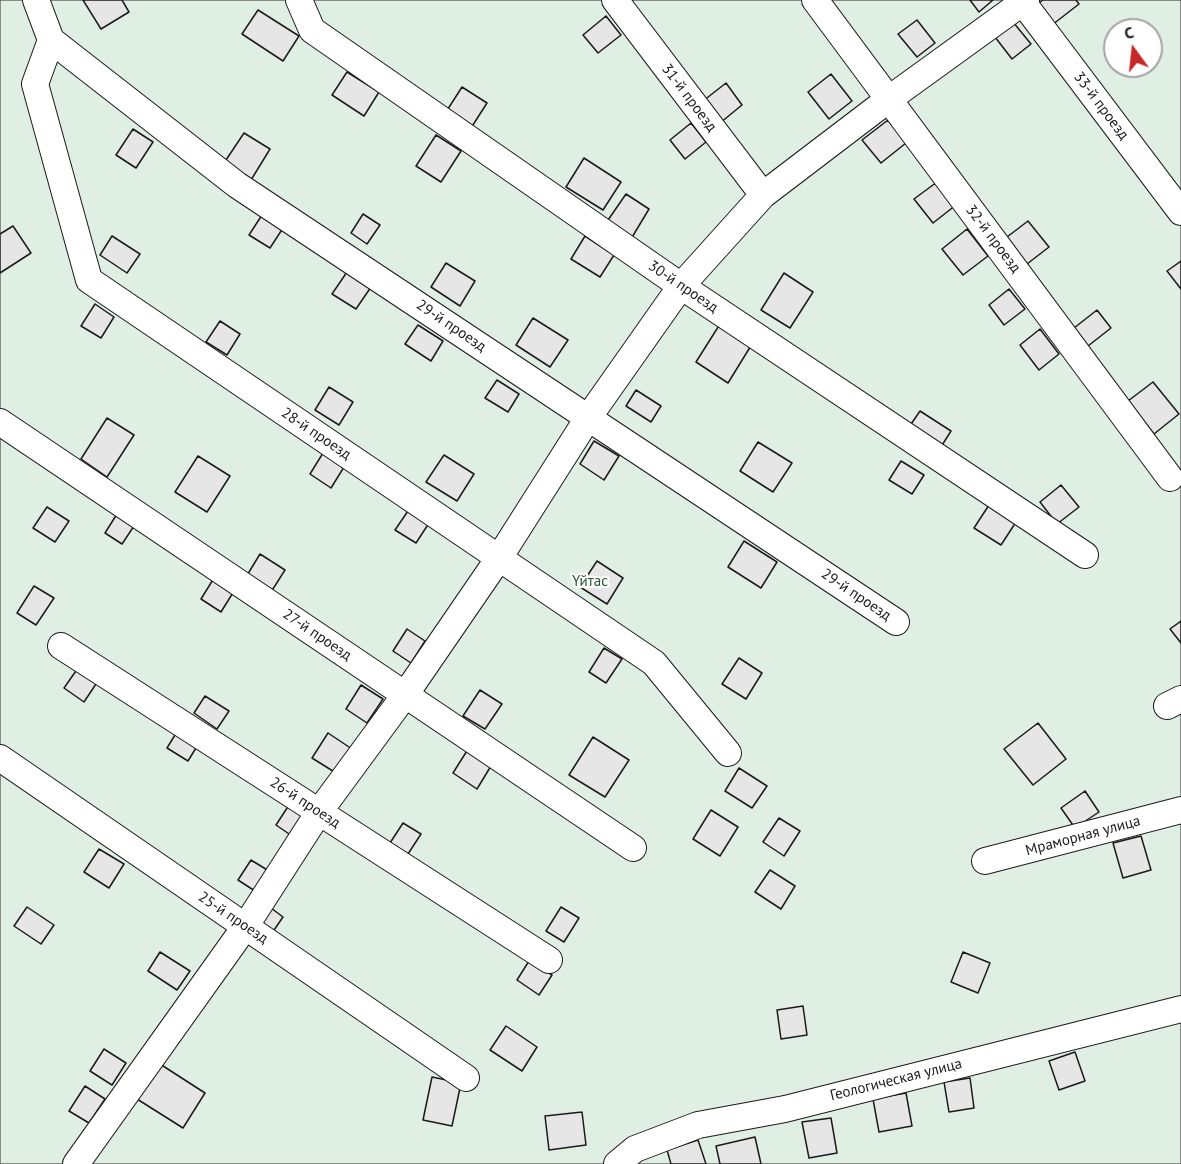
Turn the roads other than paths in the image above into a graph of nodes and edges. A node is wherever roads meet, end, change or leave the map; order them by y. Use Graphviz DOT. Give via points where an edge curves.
graph roads {
  1 [pos="36,0"];
  2 [pos="299,0"];
  3 [pos="615,0"];
  4 [pos="815,0"];
  5 [pos="1023,1"];
  6 [pos="51,40"];
  7 [pos="889,99"];
  8 [pos="763,195"];
  9 [pos="1181,212"];
  10 [pos="681,286"];
  11 [pos="588,418"];
  12 [pos="0,422"];
  13 [pos="1170,478"];
  14 [pos="1085,555"];
  15 [pos="499,558"];
  16 [pos="896,622"];
  17 [pos="61,646"];
  18 [pos="405,694"];
  19 [pos="728,753"];
  20 [pos="0,758"];
  21 [pos="1181,810"];
  22 [pos="319,812"];
  23 [pos="633,848"];
  24 [pos="985,861"];
  25 [pos="245,927"];
  26 [pos="549,960"];
  27 [pos="1181,1009"];
  28 [pos="465,1078"];
  29 [pos="76,1164"];
  30 [pos="617,1164"];
  1 -- 6 [label="street"];
  2 -- 10 [label="street, 30-й проезд" via="312,30"];
  3 -- 8 [label="street, 31-й проезд"];
  4 -- 7 [label="street, 32-й проезд"];
  5 -- 7 [label="street"];
  5 -- 9 [label="street, 33-й проезд"];
  6 -- 11 [label="street, 29-й проезд" via="237,184"];
  6 -- 15 [label="street, 28-й проезд" via="35,84 89,280"];
  7 -- 8 [label="street"];
  7 -- 13 [label="street, 32-й проезд"];
  8 -- 10 [label="street"];
  10 -- 11 [label="street"];
  10 -- 14 [label="street, 30-й проезд"];
  11 -- 15 [label="street"];
  11 -- 16 [label="street, 29-й проезд"];
  12 -- 18 [label="street, 27-й проезд"];
  15 -- 18 [label="street"];
  15 -- 19 [label="street, 28-й проезд" via="654,663"];
  17 -- 22 [label="street, 26-й проезд"];
  18 -- 22 [label="street"];
  18 -- 23 [label="street, 27-й проезд"];
  20 -- 25 [label="street, 25-й проезд"];
  21 -- 24 [label="street, Мраморная улица"];
  22 -- 25 [label="street"];
  22 -- 26 [label="street, 26-й проезд"];
  25 -- 28 [label="street, 25-й проезд"];
  25 -- 29 [label="street"];
  27 -- 30 [label="street, Геологическая улица" via="785,1109 698,1125 635,1149"];
}
